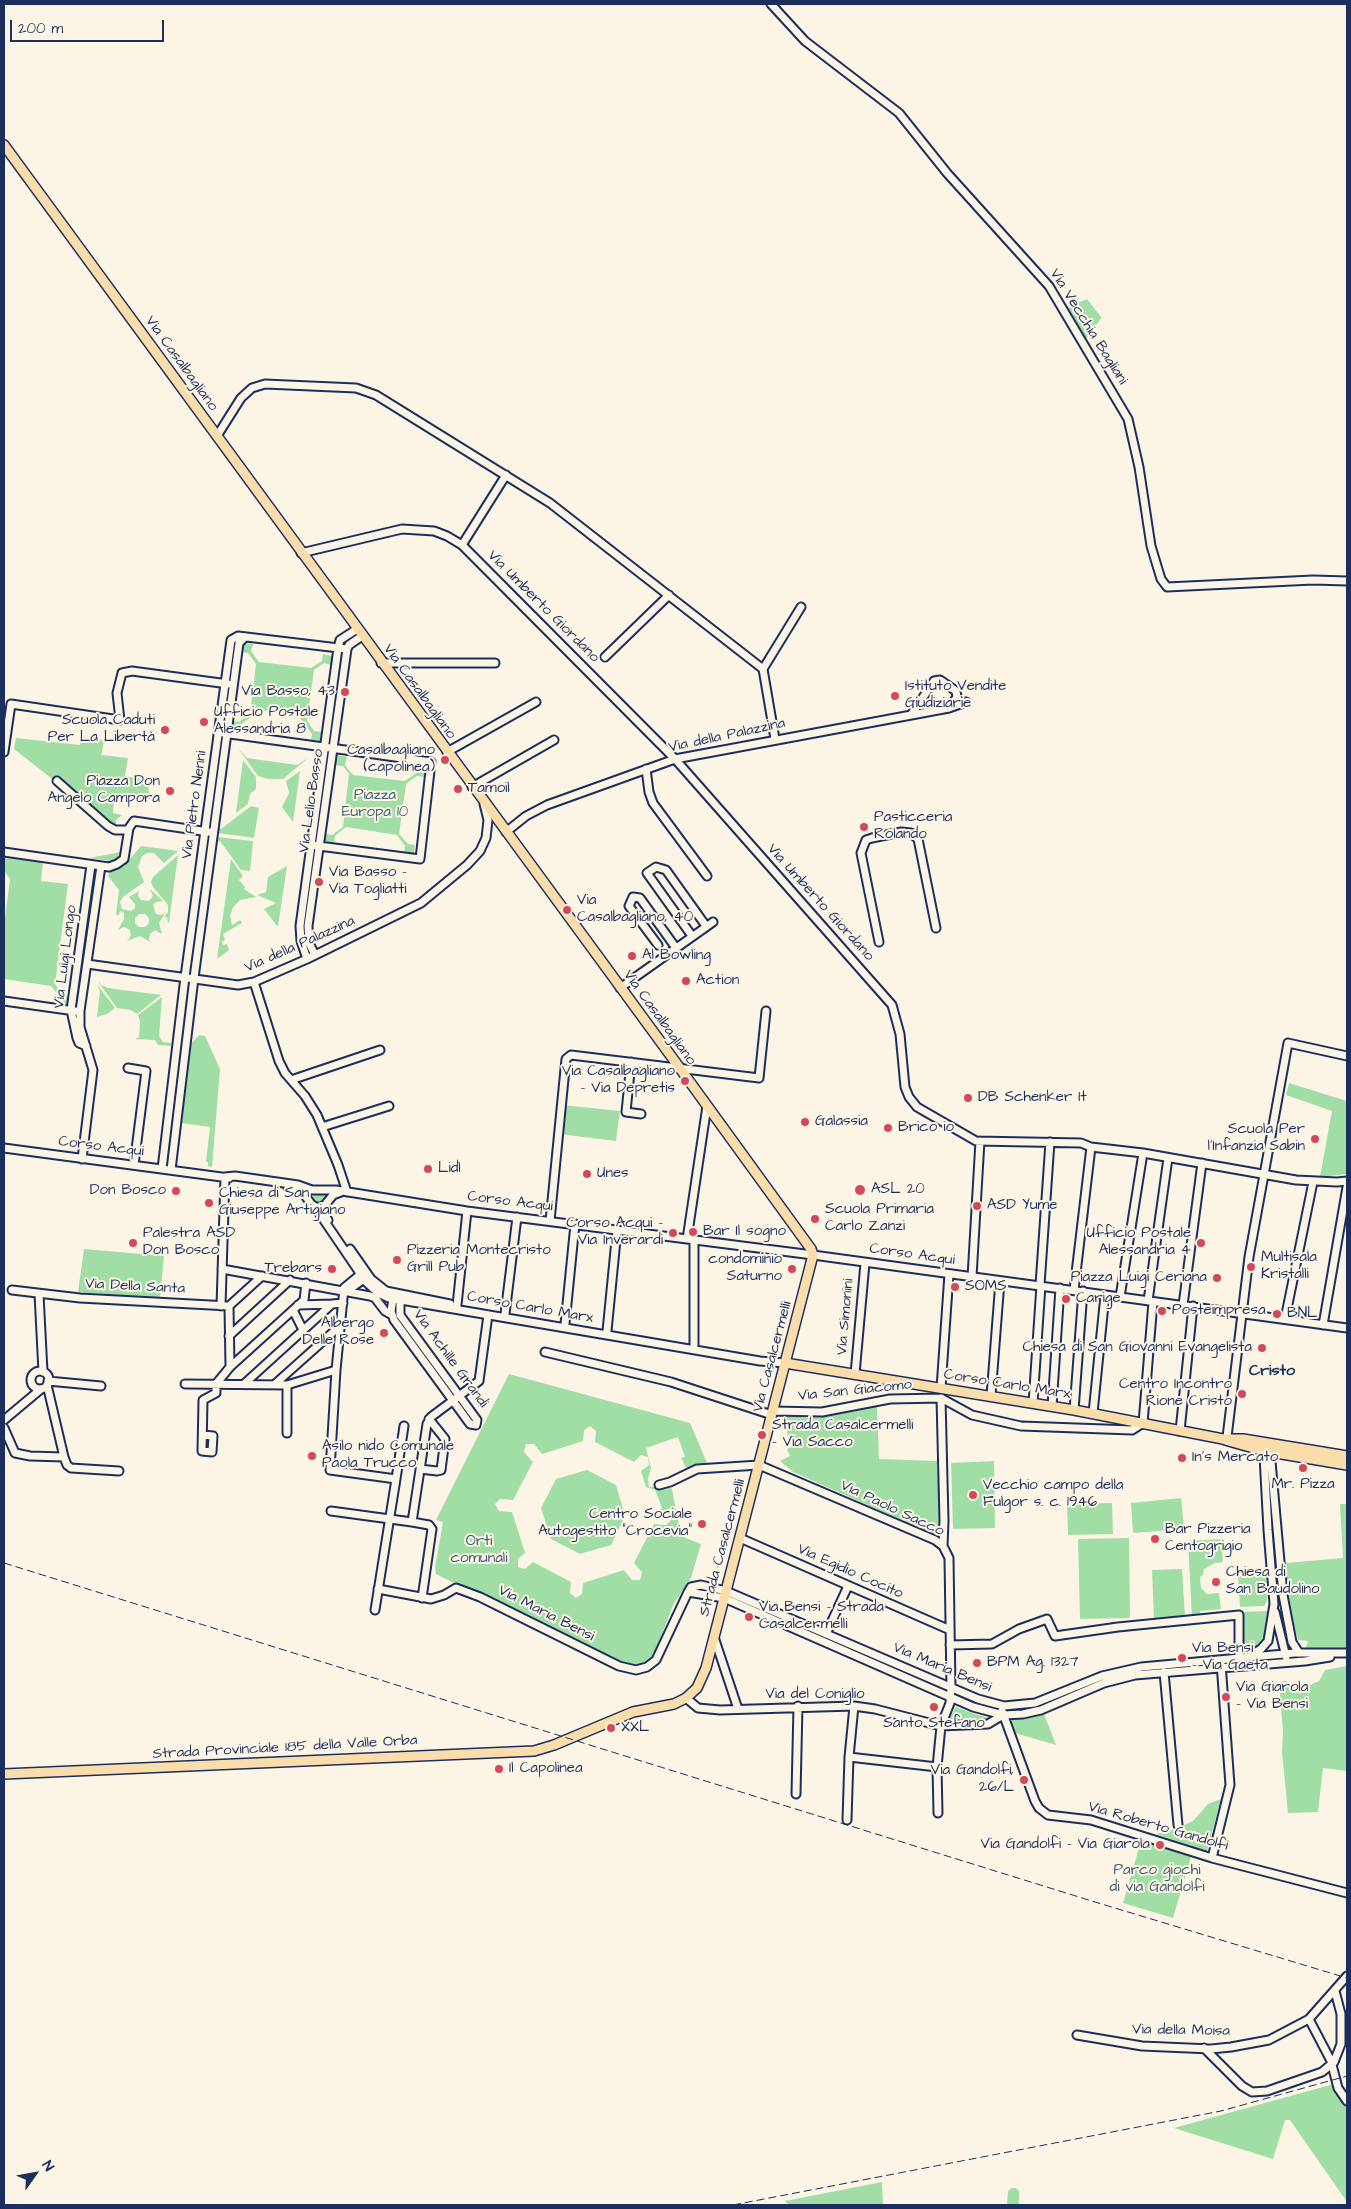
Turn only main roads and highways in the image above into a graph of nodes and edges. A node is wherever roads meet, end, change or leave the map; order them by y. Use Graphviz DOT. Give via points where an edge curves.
graph roads {
  1 [pos="4,145"];
  2 [pos="813,1255"];
  3 [pos="785,1363"];
  4 [pos="1268,1449"];
  5 [pos="1347,1456"];
  6 [pos="759,1465"];
  7 [pos="1347,1465"];
  8 [pos="566,1740"];
  9 [pos="4,1774"];
  1 -- 2 [label="main road, Via Casalbagliano"];
  2 -- 3 [label="main road, Via Casalcermelli"];
  3 -- 4 [label="main road, Corso Carlo Marx" via="1093,1413"];
  3 -- 6 [label="main road, Via Casalcermelli"];
  4 -- 5 [label="main road, Corso Carlo Marx"];
  4 -- 7 [label="main road, Corso Carlo Marx"];
  6 -- 8 [label="main road, Strada Casalcermelli" via="702,1680 689,1701 633,1712"];
  8 -- 9 [label="main road, Strada Provinciale 185 della Valle Orba" via="524,1752"];
}
